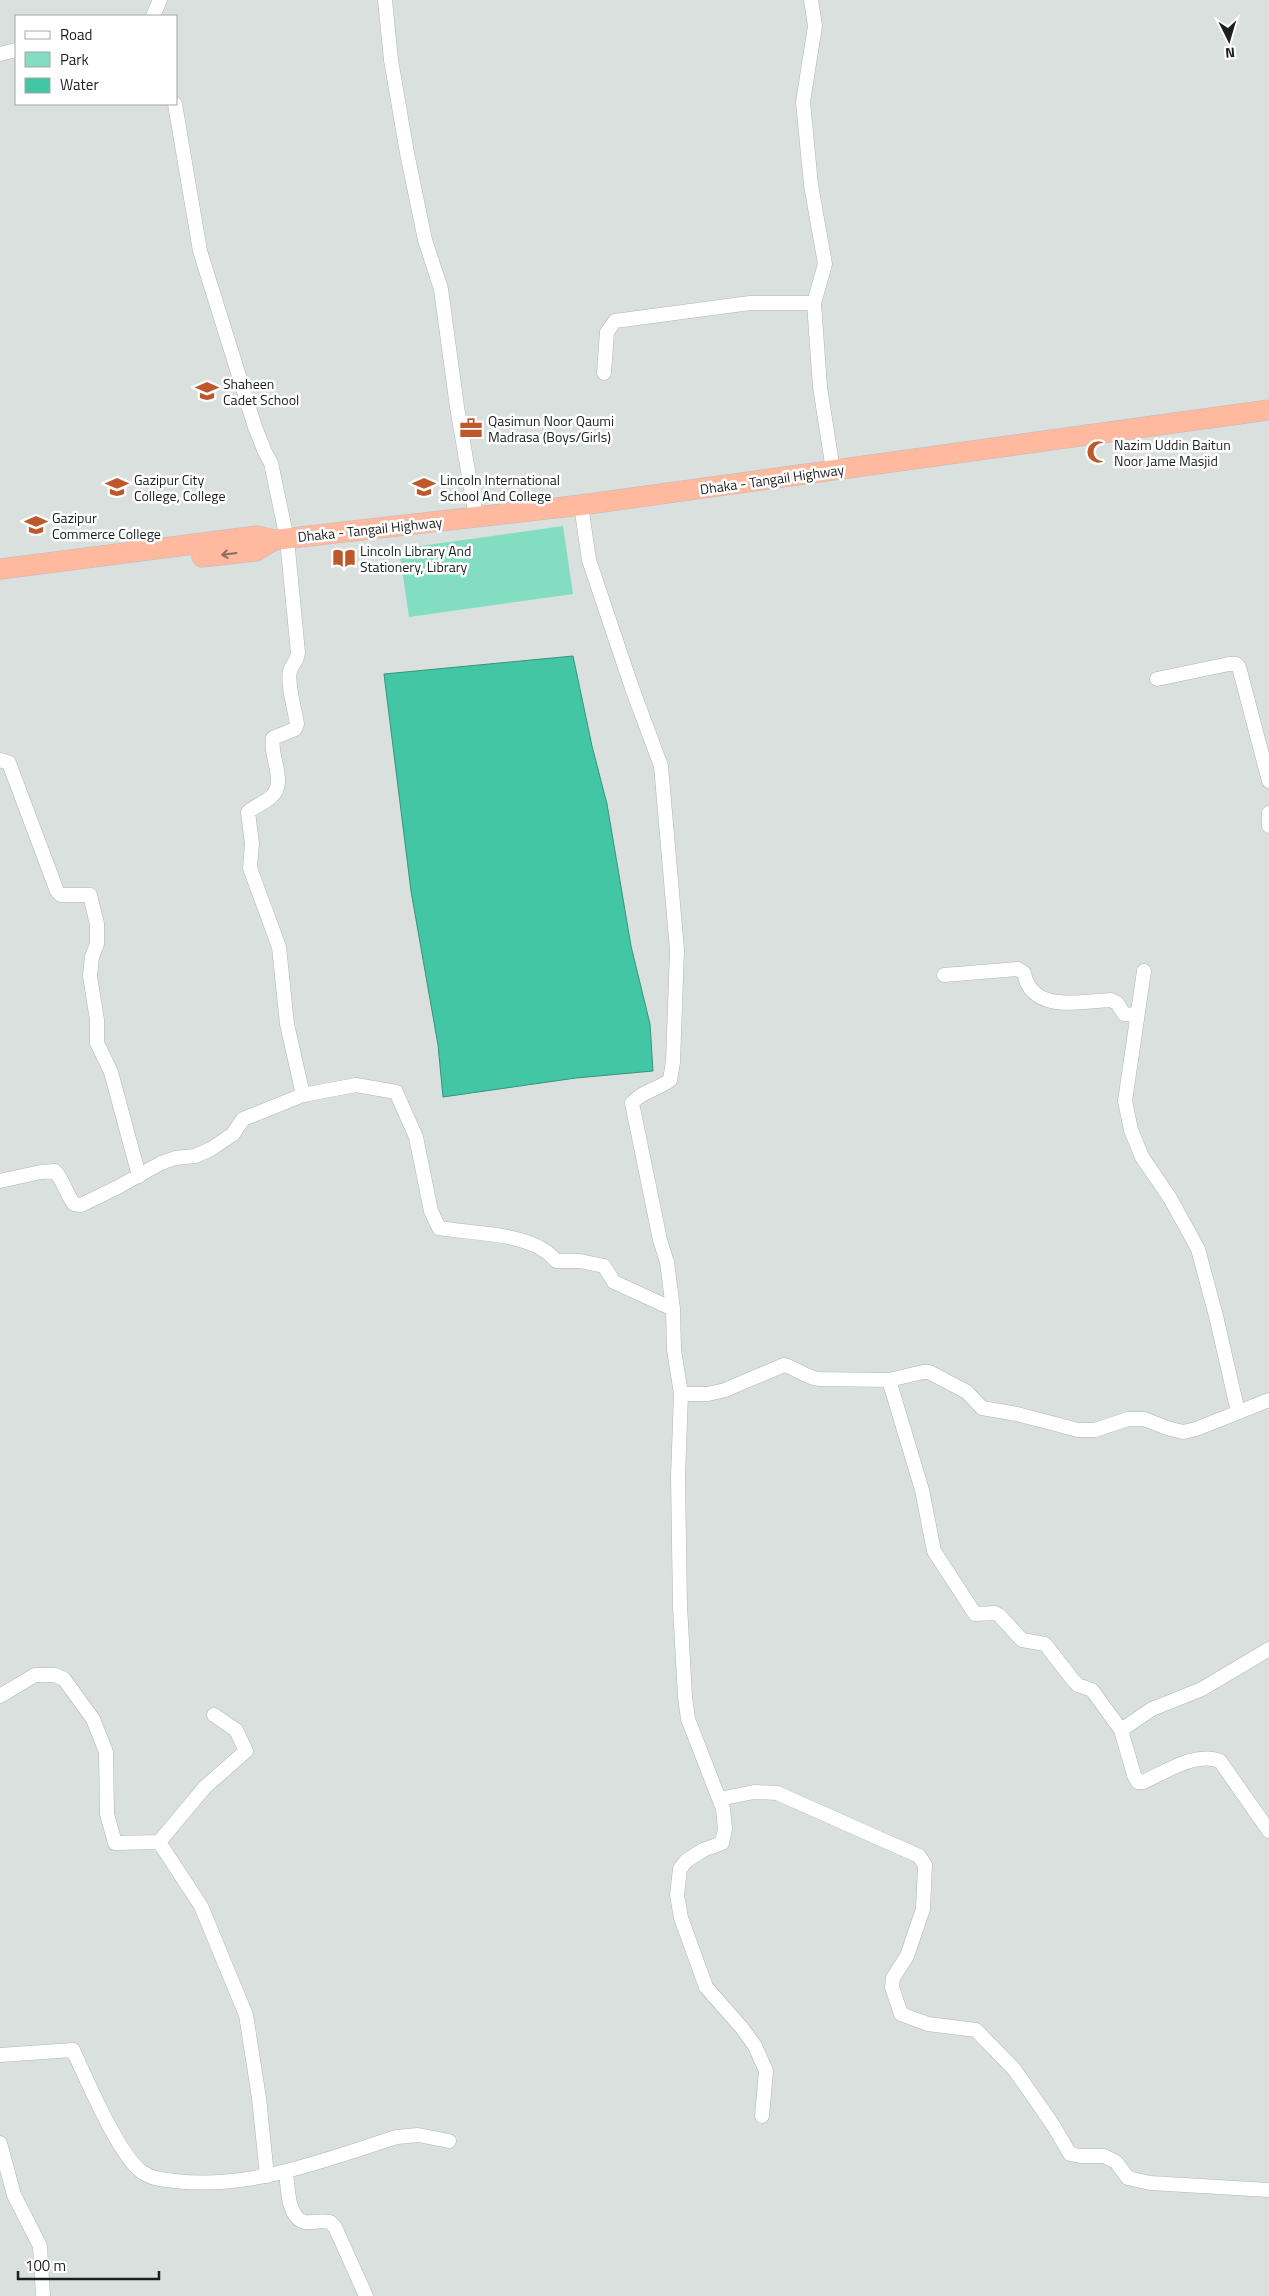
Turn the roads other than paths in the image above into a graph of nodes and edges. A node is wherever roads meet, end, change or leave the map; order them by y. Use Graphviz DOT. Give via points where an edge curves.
graph roads {
  1 [pos="160,0"];
  2 [pos="385,0"];
  3 [pos="811,0"];
  4 [pos="153,15"];
  5 [pos="15,50"];
  6 [pos="0,54"];
  7 [pos="175,105"];
  8 [pos="814,303"];
  9 [pos="604,373"];
  10 [pos="1269,410"];
  11 [pos="833,470"];
  12 [pos="581,505"];
  13 [pos="476,517"];
  14 [pos="281,539"];
  15 [pos="0,569"];
  16 [pos="0,581"];
  17 [pos="1157,679"];
  18 [pos="0,760"];
  19 [pos="1269,781"];
  20 [pos="1269,814"];
  21 [pos="1269,826"];
  22 [pos="1144,971"];
  23 [pos="944,975"];
  24 [pos="1137,1015"];
  25 [pos="303,1095"];
  26 [pos="139,1176"];
  27 [pos="0,1181"];
  28 [pos="673,1309"];
  29 [pos="889,1380"];
  30 [pos="681,1394"];
  31 [pos="1269,1400"];
  32 [pos="1238,1412"];
  33 [pos="1269,1649"];
  34 [pos="0,1696"];
  35 [pos="214,1715"];
  36 [pos="1121,1730"];
  37 [pos="719,1799"];
  38 [pos="1269,1831"];
  39 [pos="159,1842"];
  40 [pos="0,2055"];
  41 [pos="762,2116"];
  42 [pos="449,2141"];
  43 [pos="0,2143"];
  44 [pos="286,2172"];
  45 [pos="267,2176"];
  46 [pos="1269,2190"];
  47 [pos="44,2296"];
  48 [pos="366,2296"];
  1 -- 4 [label="street"];
  2 -- 13 [label="street" via="391,60 407,153 425,240 441,289"];
  3 -- 8 [label="street" via="815,26 803,102 811,185 825,264"];
  5 -- 6 [label="street"];
  7 -- 14 [label="street" via="200,251 255,426 271,462"];
  8 -- 9 [label="street" via="750,303 615,321 607,332"];
  8 -- 11 [label="street" via="820,387"];
  10 -- 11 [label="highway, Dhaka - Tangail Highway"];
  11 -- 12 [label="highway, Dhaka - Tangail Highway"];
  12 -- 13 [label="highway, Dhaka - Tangail Highway"];
  12 -- 28 [label="street" via="589,560 661,766 677,950 673,1062 670,1080 639,1094 632,1103 667,1262"];
  13 -- 14 [label="highway, Dhaka - Tangail Highway"];
  14 -- 15 [label="highway, Dhaka - Tangail Highway" via="257,536"];
  14 -- 16 [label="highway, Dhaka - Tangail Highway, one-way" via="256,551"];
  14 -- 25 [label="street" via="298,653 290,678 297,724 295,729 273,738 277,790 272,797 248,812 252,844 250,868 279,947 287,1024"];
  17 -- 19 [label="street" via="1236,664"];
  18 -- 26 [label="street" via="9,763 57,891 62,895 90,895 93,900 97,944 90,976 97,1043 111,1072"];
  20 -- 21 [label="street"];
  22 -- 24 [label="street"];
  23 -- 24 [label="street" via="1018,969 1024,973 1032,992 1048,999 1066,1004 1111,1000 1124,1014"];
  24 -- 32 [label="street" via="1125,1101 1130,1130 1142,1157 1170,1198 1198,1249"];
  25 -- 26 [label="street" via="243,1119 233,1134 211,1149 196,1156 161,1162"];
  25 -- 28 [label="street" via="356,1085 396,1092 416,1137 431,1211 439,1228 530,1242 550,1253 556,1261 604,1266 614,1282"];
  26 -- 27 [label="street" via="81,1205 74,1204 55,1171"];
  28 -- 30 [label="street" via="674,1350"];
  29 -- 30 [label="street" via="811,1379 795,1367 784,1364 725,1390"];
  29 -- 32 [label="street" via="929,1372 967,1392 982,1408 1086,1431 1128,1419 1144,1419 1183,1432"];
  29 -- 36 [label="street" via="922,1490 934,1552 971,1610 975,1614 1000,1616 1022,1640 1045,1644 1078,1685 1092,1690"];
  30 -- 37 [label="street" via="678,1486 684,1697 688,1719"];
  31 -- 32 [label="street"];
  33 -- 36 [label="street" via="1202,1689 1152,1709"];
  34 -- 39 [label="street" via="35,1675 55,1675 64,1679 93,1719 106,1752 107,1814 115,1843"];
  35 -- 39 [label="street" via="236,1730 246,1751 205,1787"];
  36 -- 38 [label="street" via="1138,1782 1210,1757 1220,1761"];
  37 -- 41 [label="street" via="725,1829 722,1843 686,1861 680,1869 677,1895 681,1918 706,1987 742,2028 766,2071"];
  37 -- 46 [label="street" via="754,1792 777,1793 919,1856 925,1865 923,1909 907,1956 893,1978 892,1987 901,2014 928,2024 976,2030 1014,2069 1054,2125 1070,2154 1104,2156 1116,2162 1128,2178 1150,2183"];
  39 -- 45 [label="street" via="201,1906 246,2015"];
  40 -- 45 [label="street" via="73,2050 128,2156 142,2172 157,2179 201,2184"];
  42 -- 44 [label="street" via="418,2135 397,2137"];
  43 -- 47 [label="street" via="14,2195 40,2246"];
  44 -- 45 [label="street"];
  44 -- 48 [label="street" via="295,2216 302,2221 330,2222 335,2227"];
}
